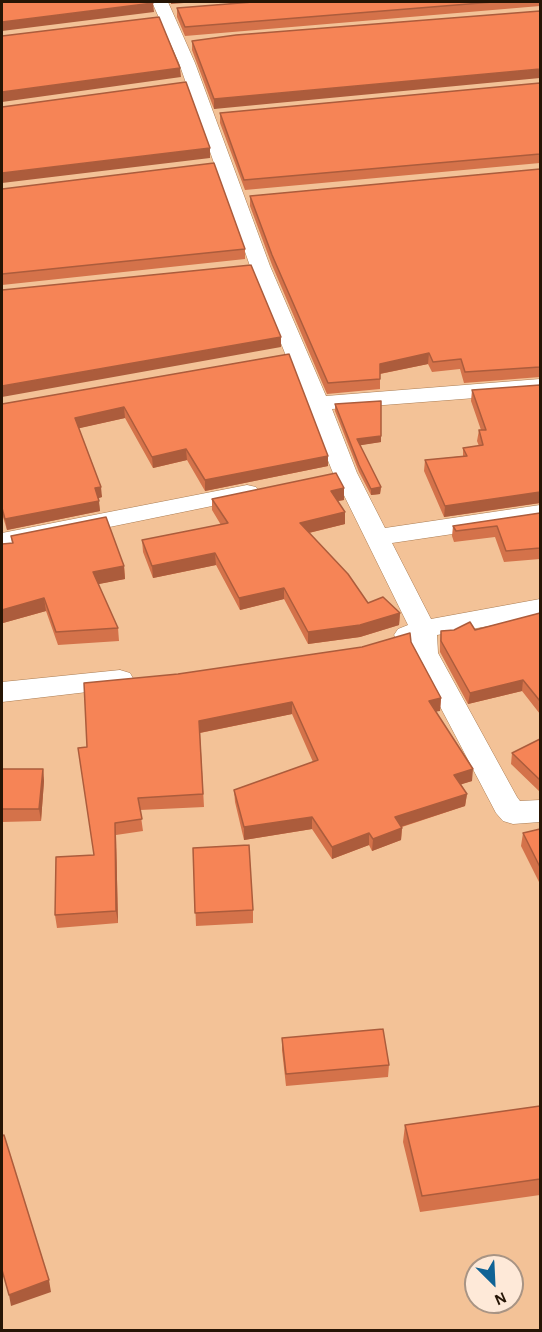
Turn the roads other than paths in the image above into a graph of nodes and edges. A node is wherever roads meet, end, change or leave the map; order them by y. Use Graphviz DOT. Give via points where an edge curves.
graph roads {
  1 [pos="164,12"];
  2 [pos="260,266"];
  3 [pos="236,268"];
  4 [pos="296,354"];
  5 [pos="274,358"];
  6 [pos="540,386"];
  7 [pos="318,403"];
  8 [pos="268,488"];
  9 [pos="540,513"];
  10 [pos="376,537"];
  11 [pos="2,542"];
  12 [pos="540,608"];
  13 [pos="423,629"];
  14 [pos="380,643"];
  15 [pos="144,678"];
  16 [pos="2,692"];
  17 [pos="540,811"];
  1 -- 2 [label="street" via="185,43 188,84 213,116 211,166 246,198"];
  2 -- 3 [label="street"];
  2 -- 4 [label="street"];
  4 -- 5 [label="street"];
  4 -- 7 [label="street"];
  6 -- 7 [label="street"];
  7 -- 10 [label="street" via="334,475"];
  8 -- 11 [label="street"];
  9 -- 10 [label="street"];
  10 -- 13 [label="street"];
  12 -- 13 [label="street"];
  13 -- 14 [label="street"];
  13 -- 17 [label="street" via="425,653 506,805 513,813"];
  15 -- 16 [label="street"];
}
